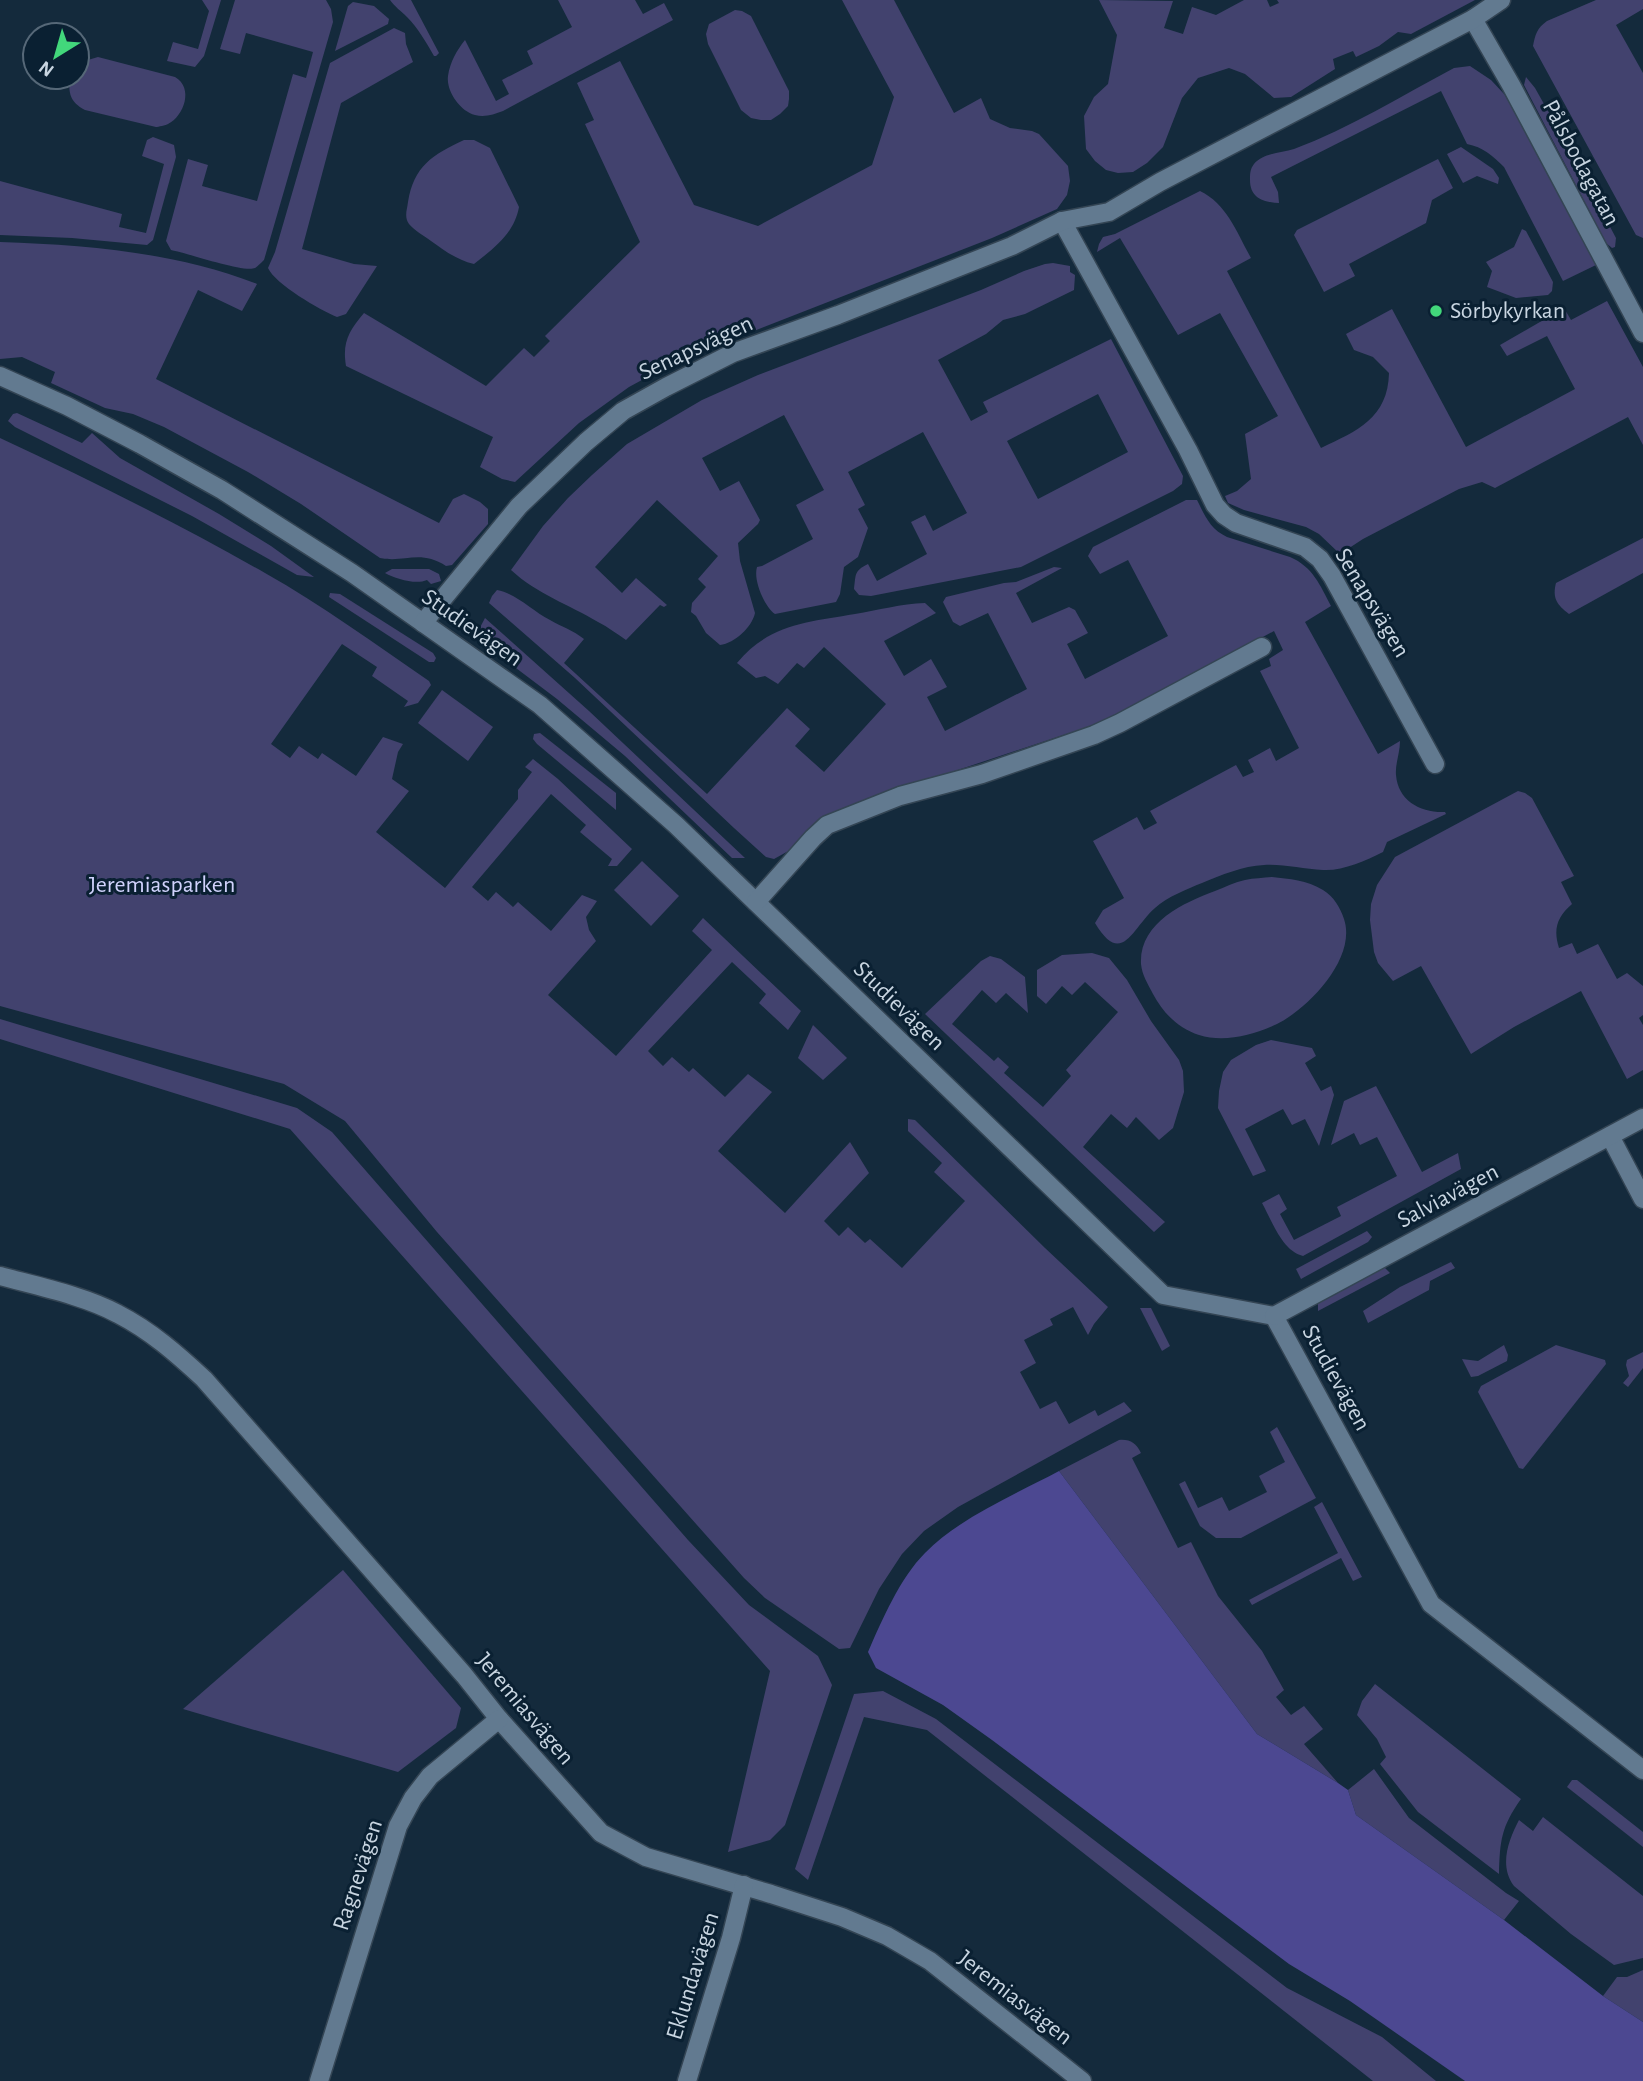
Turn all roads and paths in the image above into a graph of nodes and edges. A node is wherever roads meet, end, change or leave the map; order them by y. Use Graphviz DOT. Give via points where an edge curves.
graph roads {
  1 [pos="1501,0"];
  2 [pos="1473,19"];
  3 [pos="1062,221"];
  4 [pos="1643,332"];
  5 [pos="0,376"];
  6 [pos="423,623"];
  7 [pos="1262,647"];
  8 [pos="1436,764"];
  9 [pos="756,902"];
  10 [pos="1643,1118"];
  11 [pos="1610,1136"];
  12 [pos="1643,1199"];
  13 [pos="0,1276"];
  14 [pos="1274,1316"];
  15 [pos="499,1719"];
  16 [pos="1643,1770"];
  17 [pos="744,1885"];
  18 [pos="319,2081"];
  19 [pos="687,2081"];
  20 [pos="1082,2081"];
  1 -- 2 [label="street, Senapsvägen"];
  2 -- 3 [label="street, Senapsvägen" via="1109,212"];
  2 -- 4 [label="street, Pålsbodagatan"];
  3 -- 6 [label="street, Senapsvägen" via="1000,251 733,353 623,411 519,506"];
  3 -- 8 [label="street, Senapsvägen" via="1215,505 1236,523 1305,547 1320,559"];
  5 -- 6 [label="street, Studievägen" via="67,406 222,490"];
  6 -- 9 [label="street, Studievägen" via="540,705"];
  7 -- 9 [label="street" via="1094,735 982,774 900,796 827,825"];
  9 -- 14 [label="street, Studievägen" via="1163,1295"];
  10 -- 11 [label="street, Salviavägen"];
  11 -- 12 [label="street"];
  11 -- 14 [label="street, Salviavägen"];
  13 -- 15 [label="street, Jeremiasvägen" via="115,1312 172,1350 213,1389"];
  14 -- 16 [label="street, Studievägen" via="1431,1604"];
  15 -- 17 [label="street, Jeremiasvägen" via="601,1833 646,1857"];
  15 -- 18 [label="street, Ragnevägen" via="430,1776 398,1826"];
  17 -- 19 [label="street, Eklundavägen"];
  17 -- 20 [label="street, Jeremiasvägen" via="887,1936 930,1961"];
}
